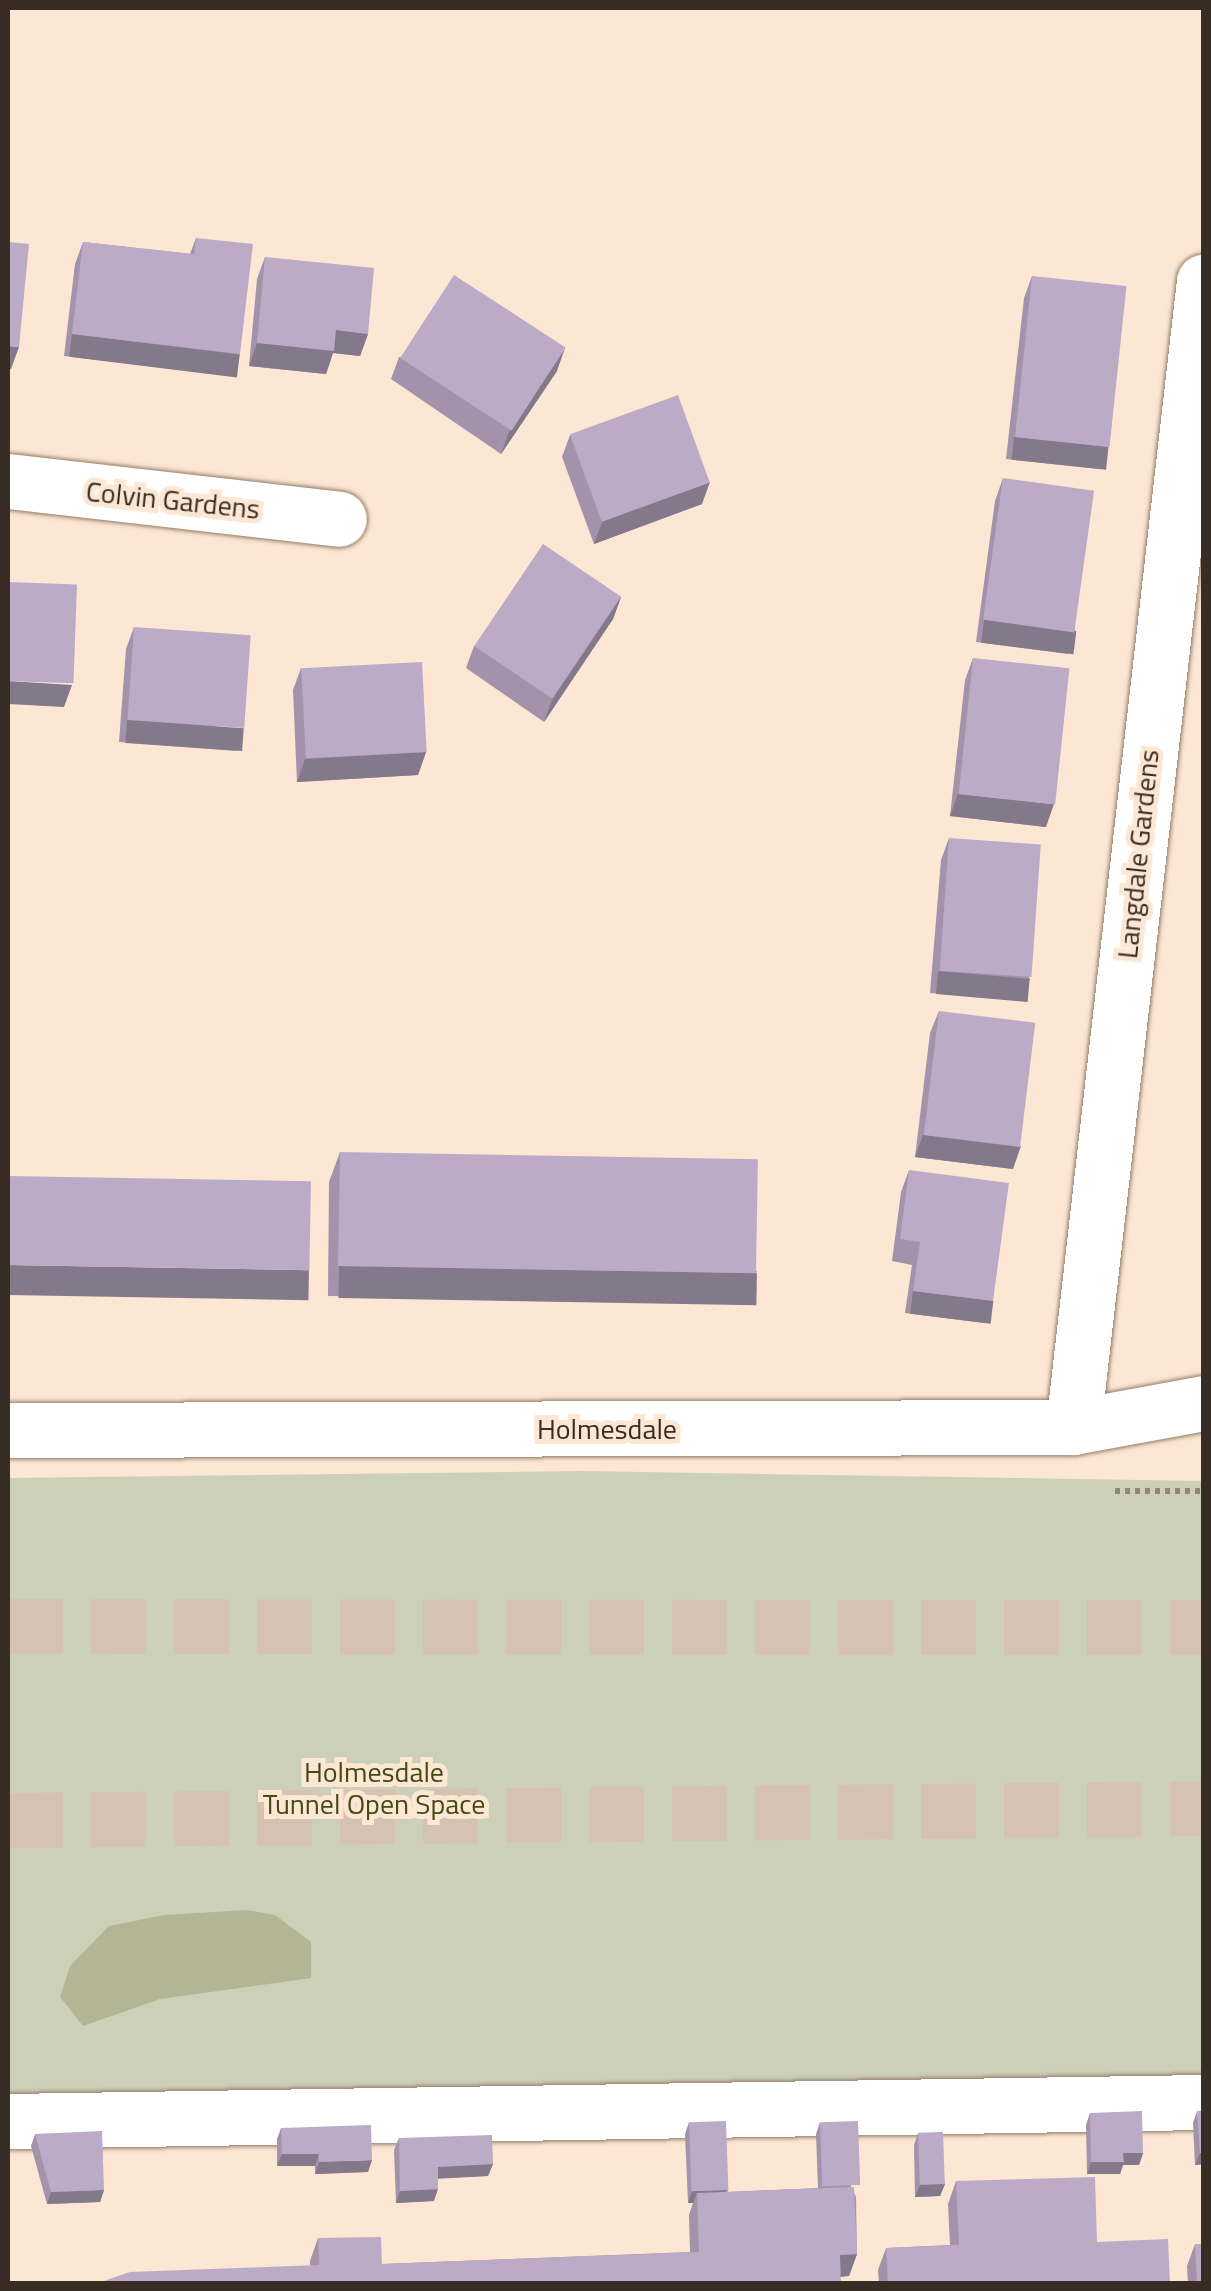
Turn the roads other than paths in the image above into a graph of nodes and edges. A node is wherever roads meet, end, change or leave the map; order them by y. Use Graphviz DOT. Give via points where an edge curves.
graph roads {
  1 [pos="1204,281"];
  2 [pos="8,481"];
  3 [pos="339,519"];
  4 [pos="1204,1403"];
  5 [pos="1073,1427"];
  6 [pos="8,1430"];
  7 [pos="1204,2102"];
  8 [pos="8,2121"];
  1 -- 5 [label="street, Langdale Gardens"];
  2 -- 3 [label="street, Colvin Gardens"];
  4 -- 5 [label="street, Holmesdale"];
  5 -- 6 [label="street, Holmesdale"];
  7 -- 8 [label="street"];
}
